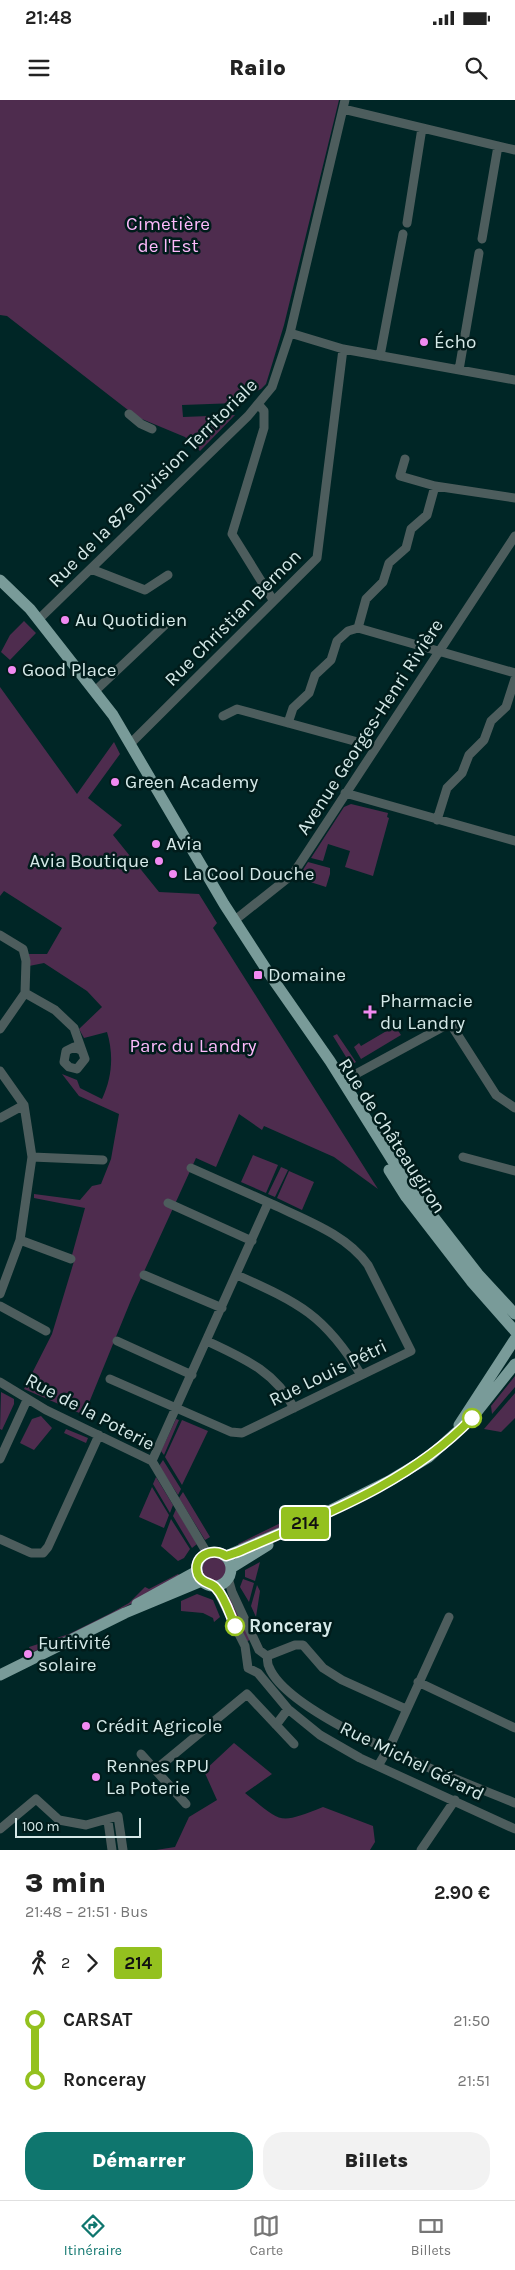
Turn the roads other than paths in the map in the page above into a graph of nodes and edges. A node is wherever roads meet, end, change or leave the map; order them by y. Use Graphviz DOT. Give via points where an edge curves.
graph roads {
  1 [pos="344,105"];
  2 [pos="422,128"];
  3 [pos="498,146"];
  4 [pos="515,150"];
  5 [pos="407,223"];
  6 [pos="404,234"];
  7 [pos="482,238"];
  8 [pos="479,253"];
  9 [pos="290,334"];
  10 [pos="344,350"];
  11 [pos="380,356"];
  12 [pos="459,370"];
  13 [pos="515,380"];
  14 [pos="258,404"];
  15 [pos="129,414"];
  16 [pos="152,428"];
  17 [pos="405,459"];
  18 [pos="435,486"];
  19 [pos="515,498"];
  20 [pos="515,536"];
  21 [pos="91,569"];
  22 [pos="168,575"];
  23 [pos="0,580"];
  24 [pos="0,587"];
  25 [pos="273,600"];
  26 [pos="38,620"];
  27 [pos="167,623"];
  28 [pos="358,628"];
  29 [pos="438,650"];
  30 [pos="515,673"];
  31 [pos="515,679"];
  32 [pos="95,690"];
  33 [pos="223,716"];
  34 [pos="288,723"];
  35 [pos="130,744"];
  36 [pos="376,747"];
  37 [pos="346,793"];
  38 [pos="437,820"];
  39 [pos="515,841"];
  40 [pos="235,920"];
  41 [pos="0,935"];
  42 [pos="25,993"];
  43 [pos="304,1025"];
  44 [pos="0,1029"];
  45 [pos="81,1050"];
  46 [pos="0,1071"];
  47 [pos="343,1081"];
  48 [pos="24,1105"];
  49 [pos="515,1108"];
  50 [pos="0,1118"];
  51 [pos="32,1157"];
  52 [pos="463,1158"];
  53 [pos="103,1160"];
  54 [pos="191,1168"];
  55 [pos="515,1171"];
  56 [pos="168,1203"];
  57 [pos="268,1203"];
  58 [pos="20,1240"];
  59 [pos="252,1241"];
  60 [pos="72,1259"];
  61 [pos="238,1274"];
  62 [pos="144,1275"];
  63 [pos="0,1294"];
  64 [pos="0,1306"];
  65 [pos="222,1308"];
  66 [pos="515,1314"];
  67 [pos="46,1330"];
  68 [pos="515,1331"];
  69 [pos="515,1339"];
  70 [pos="117,1341"];
  71 [pos="208,1342"];
  72 [pos="515,1364"];
  73 [pos="192,1375"];
  74 [pos="361,1375"];
  75 [pos="110,1379"];
  76 [pos="0,1382"];
  77 [pos="27,1400"];
  78 [pos="294,1408"];
  79 [pos="176,1409"];
  80 [pos="99,1435"];
  81 [pos="450,1440"];
  82 [pos="0,1459"];
  83 [pos="152,1461"];
  84 [pos="313,1520"];
  85 [pos="0,1539"];
  86 [pos="207,1553"];
  87 [pos="226,1556"];
  88 [pos="230,1573"];
  89 [pos="200,1576"];
  90 [pos="215,1586"];
  91 [pos="448,1617"];
  92 [pos="259,1650"];
  93 [pos="248,1655"];
  94 [pos="267,1661"];
  95 [pos="258,1672"];
  96 [pos="0,1674"];
  97 [pos="418,1682"];
  98 [pos="406,1709"];
  99 [pos="288,1710"];
  100 [pos="276,1724"];
  101 [pos="515,1728"];
  102 [pos="294,1744"];
  103 [pos="387,1750"];
  104 [pos="141,1754"];
  105 [pos="378,1766"];
  106 [pos="155,1770"];
  107 [pos="455,1800"];
  108 [pos="515,1803"];
  109 [pos="186,1804"];
  110 [pos="108,1821"];
  111 [pos="515,1829"];
  112 [pos="0,1830"];
  113 [pos="112,1850"];
  114 [pos="123,1850"];
  115 [pos="420,1850"];
  1 -- 2 [label="street"];
  1 -- 9 [label="street, Rue de la 87e Division Territoriale"];
  2 -- 3 [label="street"];
  2 -- 5 [label="street"];
  3 -- 4 [label="street"];
  3 -- 7 [label="street"];
  6 -- 11 [label="street"];
  8 -- 12 [label="street"];
  9 -- 10 [label="street"];
  9 -- 14 [label="street, Rue de la 87e Division Territoriale" via="272,387"];
  10 -- 11 [label="street"];
  10 -- 25 [label="street, Rue Christian Bernon" via="317,558"];
  11 -- 12 [label="street"];
  12 -- 13 [label="street"];
  14 -- 21 [label="street, Rue de la 87e Division Territoriale"];
  14 -- 25 [label="street" via="264,411 264,428 232,534"];
  15 -- 16 [label="street"];
  17 -- 18 [label="street" via="400,476"];
  18 -- 19 [label="street"];
  18 -- 28 [label="street" via="427,515 412,529 406,548 389,563 384,582 366,599"];
  20 -- 29 [label="street, Avenue Georges-Henri Rivière"];
  21 -- 22 [label="street" via="145,590"];
  21 -- 26 [label="street, Rue de la 87e Division Territoriale"];
  23 -- 26 [label="main road, Rue de Châteaugiron"];
  24 -- 26 [label="main road, Rue de Châteaugiron"];
  25 -- 35 [label="street, Rue Christian Bernon"];
  26 -- 32 [label="main road, Rue de Châteaugiron"];
  27 -- 32 [label="street"];
  28 -- 29 [label="street"];
  28 -- 34 [label="street" via="348,631 337,641 331,660 315,675 309,693 293,708"];
  29 -- 30 [label="street"];
  29 -- 36 [label="street, Avenue Georges-Henri Rivière"];
  31 -- 38 [label="street" via="506,707 491,721 484,740 469,755 462,774 446,788"];
  32 -- 35 [label="main road, Rue de Châteaugiron"];
  33 -- 34 [label="street" via="238,709"];
  34 -- 36 [label="street"];
  35 -- 40 [label="main road, Rue de Châteaugiron"];
  36 -- 37 [label="street, Avenue Georges-Henri Rivière"];
  37 -- 38 [label="street"];
  37 -- 40 [label="street, Avenue Georges-Henri Rivière" via="294,874"];
  38 -- 39 [label="street"];
  40 -- 43 [label="main road, Rue de Châteaugiron"];
  41 -- 42 [label="street" via="23,949"];
  42 -- 44 [label="street"];
  42 -- 45 [label="street" via="55,1010 74,1028"];
  43 -- 47 [label="main road, Rue de Châteaugiron" via="310,1029"];
  43 -- 68 [label="main road, Rue de Châteaugiron" via="305,1033 406,1197 471,1281"];
  46 -- 48 [label="street"];
  47 -- 49 [label="street" via="450,1023 496,1095"];
  47 -- 66 [label="main road, Rue de Châteaugiron" via="413,1192 478,1274"];
  48 -- 50 [label="street"];
  48 -- 51 [label="street"];
  51 -- 53 [label="street"];
  51 -- 58 [label="street"];
  52 -- 55 [label="street"];
  54 -- 57 [label="street, Rue Louis Pétri"];
  56 -- 59 [label="street"];
  57 -- 59 [label="street"];
  57 -- 74 [label="street, Rue Louis Pétri" via="336,1236 361,1255 368,1265 411,1351"];
  58 -- 60 [label="street"];
  58 -- 63 [label="street"];
  59 -- 61 [label="street"];
  61 -- 65 [label="street"];
  61 -- 74 [label="street" via="287,1298 318,1320 335,1336"];
  62 -- 65 [label="street"];
  64 -- 67 [label="street"];
  65 -- 71 [label="street"];
  69 -- 81 [label="main road"];
  70 -- 73 [label="street"];
  71 -- 73 [label="street"];
  71 -- 78 [label="street" via="264,1371 282,1389"];
  72 -- 81 [label="main road"];
  73 -- 79 [label="street"];
  74 -- 78 [label="street, Rue Louis Pétri"];
  75 -- 79 [label="street, Rue Louis Pétri"];
  76 -- 77 [label="street, Rue de la Poterie"];
  77 -- 80 [label="street, Rue de la Poterie"];
  77 -- 82 [label="street"];
  78 -- 79 [label="street, Rue Louis Pétri" via="242,1433 231,1432"];
  79 -- 83 [label="street"];
  80 -- 83 [label="street, Rue de la Poterie"];
  80 -- 85 [label="street" via="43,1553 31,1554"];
  81 -- 84 [label="main road" via="414,1467"];
  83 -- 86 [label="street, Rue de la Poterie"];
  84 -- 87 [label="main road"];
  84 -- 88 [label="main road"];
  86 -- 87 [label="main road" via="219,1552"];
  86 -- 89 [label="main road" via="200,1559"];
  87 -- 88 [label="main road"];
  88 -- 90 [label="main road" via="222,1584"];
  88 -- 92 [label="street, Rue Michel Gérard" via="232,1592"];
  89 -- 90 [label="main road"];
  89 -- 96 [label="main road" via="139,1602 125,1614"];
  90 -- 93 [label="street, Rue Michel Gérard"];
  91 -- 97 [label="street"];
  92 -- 93 [label="street"];
  92 -- 94 [label="street, Rue Michel Gérard"];
  93 -- 95 [label="street, Rue Michel Gérard" via="248,1668"];
  94 -- 95 [label="street"];
  94 -- 98 [label="street" via="295,1645 303,1645 323,1668 342,1680"];
  94 -- 103 [label="street, Rue Michel Gérard" via="284,1688 316,1712"];
  95 -- 99 [label="street, Rue Michel Gérard"];
  97 -- 98 [label="street"];
  97 -- 101 [label="street"];
  98 -- 103 [label="street"];
  99 -- 100 [label="street"];
  99 -- 105 [label="street, Rue Michel Gérard" via="320,1735"];
  100 -- 102 [label="street"];
  100 -- 106 [label="street" via="247,1694"];
  103 -- 105 [label="street"];
  103 -- 108 [label="street, Rue Michel Gérard"];
  104 -- 106 [label="street"];
  105 -- 107 [label="street, Rue Michel Gérard"];
  106 -- 109 [label="street"];
  107 -- 111 [label="street, Rue Michel Gérard"];
  107 -- 115 [label="street"];
  110 -- 112 [label="street" via="86,1825 58,1820 36,1799"];
  110 -- 113 [label="street"];
  110 -- 114 [label="street" via="118,1816"];
}
